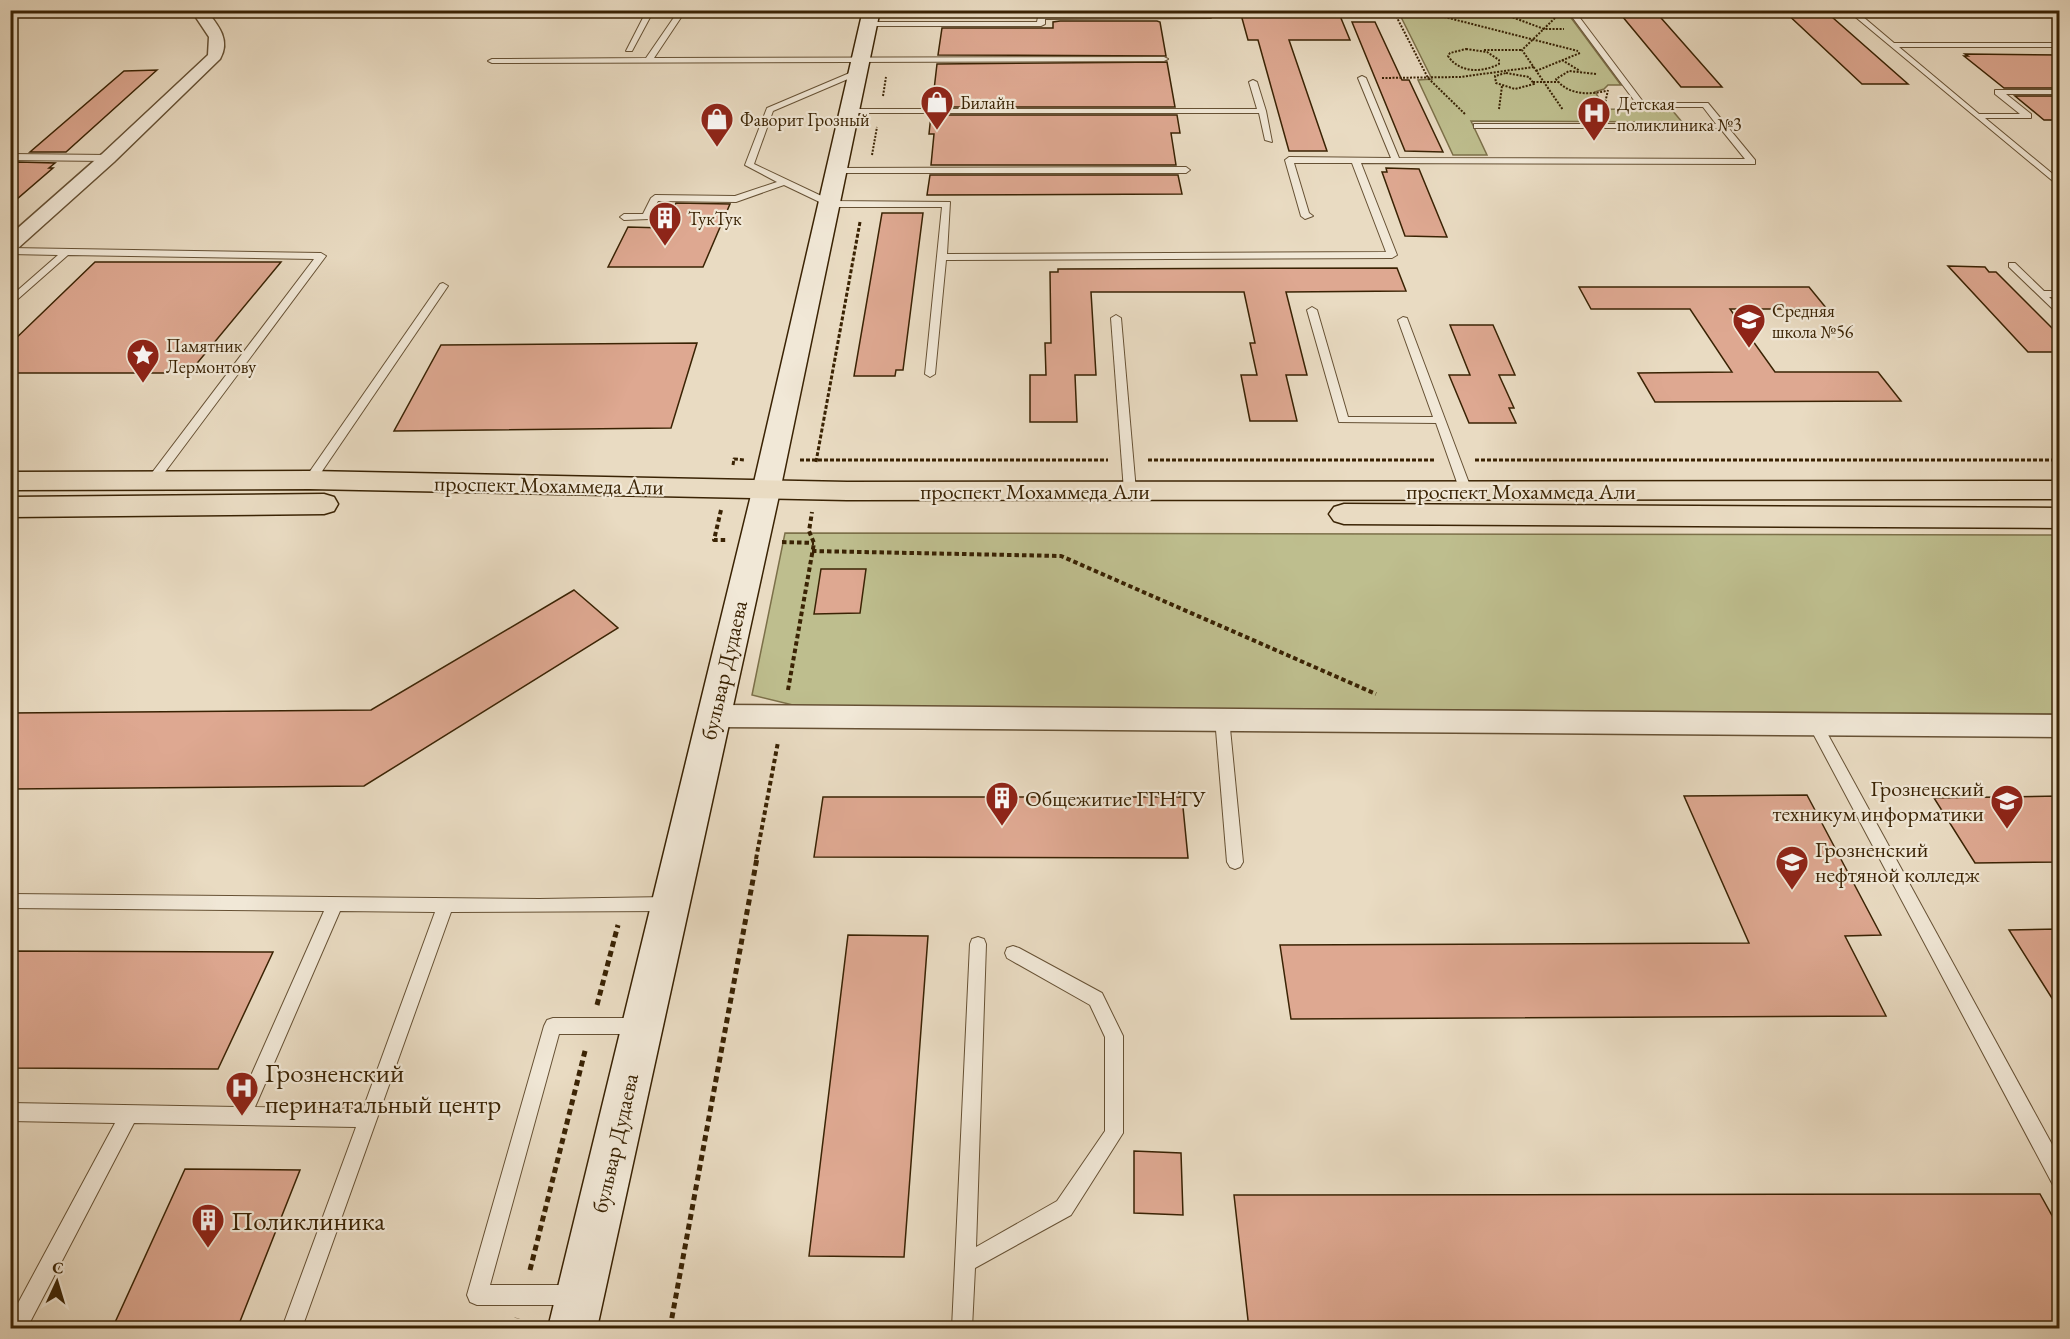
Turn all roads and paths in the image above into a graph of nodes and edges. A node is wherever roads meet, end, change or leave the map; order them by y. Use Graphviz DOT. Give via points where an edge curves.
graph roads {
  1 [pos="198,10"];
  2 [pos="651,10"];
  3 [pos="683,10"];
  4 [pos="1208,10"];
  5 [pos="1393,10"];
  6 [pos="1417,10"];
  7 [pos="1493,10"];
  8 [pos="1570,10"];
  9 [pos="1850,10"];
  10 [pos="1149,14"];
  11 [pos="871,17"];
  12 [pos="1557,17"];
  13 [pos="1544,29"];
  14 [pos="1583,29"];
  15 [pos="1533,39"];
  16 [pos="1891,45"];
  17 [pos="2060,45"];
  18 [pos="629,49"];
  19 [pos="1477,50"];
  20 [pos="1522,50"];
  21 [pos="890,59"];
  22 [pos="1164,59"];
  23 [pos="648,60"];
  24 [pos="1562,60"];
  25 [pos="492,61"];
  26 [pos="860,65"];
  27 [pos="1534,67"];
  28 [pos="1490,69"];
  29 [pos="1536,71"];
  30 [pos="1580,72"];
  31 [pos="1498,73"];
  32 [pos="1596,75"];
  33 [pos="1362,78"];
  34 [pos="1428,78"];
  35 [pos="1253,82"];
  36 [pos="1533,82"];
  37 [pos="1544,82"];
  38 [pos="1558,82"];
  39 [pos="1502,86"];
  40 [pos="1611,87"];
  41 [pos="2060,92"];
  42 [pos="850,111"];
  43 [pos="880,111"];
  44 [pos="1262,111"];
  45 [pos="1977,116"];
  46 [pos="1477,126"];
  47 [pos="1497,126"];
  48 [pos="1573,126"];
  49 [pos="1723,126"];
  50 [pos="1269,140"];
  51 [pos="10,157"];
  52 [pos="108,158"];
  53 [pos="1356,160"];
  54 [pos="1396,160"];
  55 [pos="1186,170"];
  56 [pos="837,171"];
  57 [pos="869,171"];
  58 [pos="784,182"];
  59 [pos="2060,185"];
  60 [pos="830,204"];
  61 [pos="863,204"];
  62 [pos="1309,216"];
  63 [pos="624,217"];
  64 [pos="10,245"];
  65 [pos="10,251"];
  66 [pos="66,252"];
  67 [pos="941,256"];
  68 [pos="2012,265"];
  69 [pos="443,286"];
  70 [pos="2041,294"];
  71 [pos="2060,294"];
  72 [pos="10,303"];
  73 [pos="1312,309"];
  74 [pos="2060,313"];
  75 [pos="1116,318"];
  76 [pos="1403,320"];
  77 [pos="930,374"];
  78 [pos="1440,420"];
  79 [pos="734,459"];
  80 [pos="816,460"];
  81 [pos="1128,460"];
  82 [pos="1455,460"];
  83 [pos="2060,460"];
  84 [pos="310,480"];
  85 [pos="10,481"];
  86 [pos="152,481"];
  87 [pos="767,487"];
  88 [pos="2060,490"];
  89 [pos="1130,491"];
  90 [pos="1466,491"];
  91 [pos="814,501"];
  92 [pos="10,507"];
  93 [pos="2060,518"];
  94 [pos="812,552"];
  95 [pos="1378,696"];
  96 [pos="714,716"];
  97 [pos="783,716"];
  98 [pos="1222,718"];
  99 [pos="1815,724"];
  100 [pos="2060,726"];
  101 [pos="1235,862"];
  102 [pos="10,901"];
  103 [pos="335,904"];
  104 [pos="623,904"];
  105 [pos="670,904"];
  106 [pos="446,905"];
  107 [pos="978,944"];
  108 [pos="1013,953"];
  109 [pos="592,1025"];
  110 [pos="642,1026"];
  111 [pos="10,1112"];
  112 [pos="129,1114"];
  113 [pos="242,1116"];
  114 [pos="368,1118"];
  115 [pos="2060,1178"];
  116 [pos="966,1263"];
  117 [pos="523,1295"];
  118 [pos="576,1312"];
  119 [pos="16,1329"];
  120 [pos="292,1329"];
  121 [pos="514,1329"];
  122 [pos="670,1329"];
  123 [pos="962,1329"];
  1 -- 52 [label="street" via="217,34 215,56"];
  2 -- 18 [label="lane"];
  3 -- 23 [label="lane"];
  4 -- 10 [label="lane" via="1209,17"];
  5 -- 34 [label="path"];
  6 -- 15 [label="path"];
  7 -- 13 [label="path"];
  8 -- 14 [label="lane"];
  9 -- 16 [label="lane"];
  10 -- 11 [label="lane" via="1041,17 1041,24"];
  11 -- 26 [label="main road, бульвар Дудаева"];
  12 -- 13 [label="path"];
  13 -- 14 [label="path"];
  13 -- 15 [label="path"];
  14 -- 49 [label="lane" via="1642,105 1705,105"];
  15 -- 20 [label="path"];
  15 -- 24 [label="path" via="1583,52"];
  16 -- 17 [label="lane"];
  16 -- 45 [label="lane"];
  19 -- 20 [label="path"];
  19 -- 28 [label="path" via="1499,60"];
  19 -- 28 [label="path" via="1457,50 1448,56 1464,68"];
  20 -- 27 [label="path"];
  21 -- 22 [label="lane"];
  21 -- 26 [label="lane"];
  21 -- 43 [label="path"];
  23 -- 25 [label="lane"];
  23 -- 26 [label="lane"];
  24 -- 29 [label="path"];
  24 -- 30 [label="path"];
  26 -- 42 [label="main road, бульвар Дудаева"];
  26 -- 58 [label="lane" via="770,110 749,165"];
  27 -- 29 [label="path"];
  27 -- 31 [label="path"];
  28 -- 31 [label="path"];
  29 -- 37 [label="path"];
  30 -- 32 [label="path"];
  30 -- 38 [label="path" via="1558,75"];
  31 -- 34 [label="path"];
  31 -- 36 [label="path" via="1522,74"];
  31 -- 39 [label="path" via="1494,79"];
  33 -- 34 [label="path"];
  33 -- 54 [label="lane"];
  34 -- 46 [label="path"];
  35 -- 44 [label="lane"];
  36 -- 37 [label="path"];
  36 -- 39 [label="path" via="1526,88"];
  37 -- 38 [label="path"];
  37 -- 48 [label="path"];
  38 -- 40 [label="path" via="1565,88 1587,93"];
  39 -- 47 [label="path"];
  41 -- 45 [label="lane" via="1998,92 2028,116"];
  42 -- 43 [label="lane"];
  42 -- 56 [label="main road, бульвар Дудаева"];
  43 -- 44 [label="lane"];
  43 -- 57 [label="path"];
  44 -- 50 [label="lane"];
  45 -- 59 [label="lane"];
  46 -- 47 [label="lane"];
  47 -- 48 [label="lane"];
  48 -- 49 [label="lane"];
  49 -- 54 [label="lane" via="1752,162"];
  51 -- 52 [label="lane"];
  52 -- 64 [label="street"];
  53 -- 54 [label="lane"];
  53 -- 62 [label="lane" via="1289,160 1305,216"];
  53 -- 67 [label="lane" via="1392,255"];
  55 -- 57 [label="lane"];
  56 -- 57 [label="lane"];
  56 -- 60 [label="main road, бульвар Дудаева"];
  58 -- 60 [label="lane"];
  58 -- 63 [label="lane" via="736,199 656,198 646,217"];
  60 -- 61 [label="lane"];
  60 -- 87 [label="main road, бульвар Дудаева"];
  61 -- 67 [label="lane" via="947,204"];
  61 -- 80 [label="path"];
  65 -- 66 [label="lane"];
  66 -- 72 [label="lane"];
  66 -- 86 [label="lane" via="321,256"];
  67 -- 77 [label="lane"];
  68 -- 70 [label="lane"];
  69 -- 84 [label="lane"];
  70 -- 71 [label="lane"];
  70 -- 74 [label="lane"];
  73 -- 78 [label="lane" via="1342,420"];
  75 -- 81 [label="lane"];
  76 -- 78 [label="lane"];
  78 -- 82 [label="lane"];
  79 -- 87 [label="path"];
  80 -- 81 [label="path"];
  80 -- 87 [label="path"];
  80 -- 91 [label="path" via="821,472"];
  81 -- 82 [label="path"];
  81 -- 89 [label="lane"];
  82 -- 83 [label="path"];
  82 -- 90 [label="lane"];
  84 -- 86 [label="main road, проспект Мохаммеда Али"];
  84 -- 87 [label="main road, проспект Мохаммеда Али"];
  85 -- 86 [label="main road, проспект Мохаммеда Али"];
  87 -- 91 [label="main road, проспект Мохаммеда Али"];
  87 -- 92 [label="main road, проспект Мохаммеда Али" via="302,503"];
  87 -- 96 [label="main road, бульвар Дудаева"];
  88 -- 90 [label="main road, проспект Мохаммеда Али"];
  89 -- 90 [label="main road, проспект Мохаммеда Али"];
  89 -- 91 [label="main road, проспект Мохаммеда Али"];
  91 -- 93 [label="main road, проспект Мохаммеда Али"];
  91 -- 94 [label="path" via="809,531 814,543"];
  94 -- 95 [label="path" via="1061,556"];
  94 -- 97 [label="path"];
  96 -- 97 [label="street"];
  96 -- 105 [label="main road, бульвар Дудаева"];
  97 -- 98 [label="street"];
  97 -- 122 [label="path"];
  98 -- 99 [label="street"];
  98 -- 101 [label="lane"];
  99 -- 100 [label="street"];
  99 -- 115 [label="lane"];
  102 -- 103 [label="lane"];
  103 -- 106 [label="lane"];
  103 -- 113 [label="lane"];
  104 -- 105 [label="lane"];
  104 -- 106 [label="lane"];
  104 -- 109 [label="path"];
  105 -- 110 [label="main road, бульвар Дудаева"];
  106 -- 114 [label="lane"];
  107 -- 116 [label="lane"];
  108 -- 116 [label="lane" via="1096,999 1114,1036 1114,1133 1064,1208"];
  109 -- 110 [label="lane"];
  109 -- 117 [label="path"];
  109 -- 117 [label="lane" via="553,1026 477,1295"];
  110 -- 118 [label="main road, бульвар Дудаева"];
  111 -- 112 [label="lane"];
  112 -- 113 [label="lane"];
  112 -- 119 [label="lane"];
  113 -- 114 [label="lane"];
  114 -- 120 [label="lane"];
  116 -- 123 [label="lane"];
  117 -- 118 [label="lane"];
  117 -- 121 [label="path"];
}
